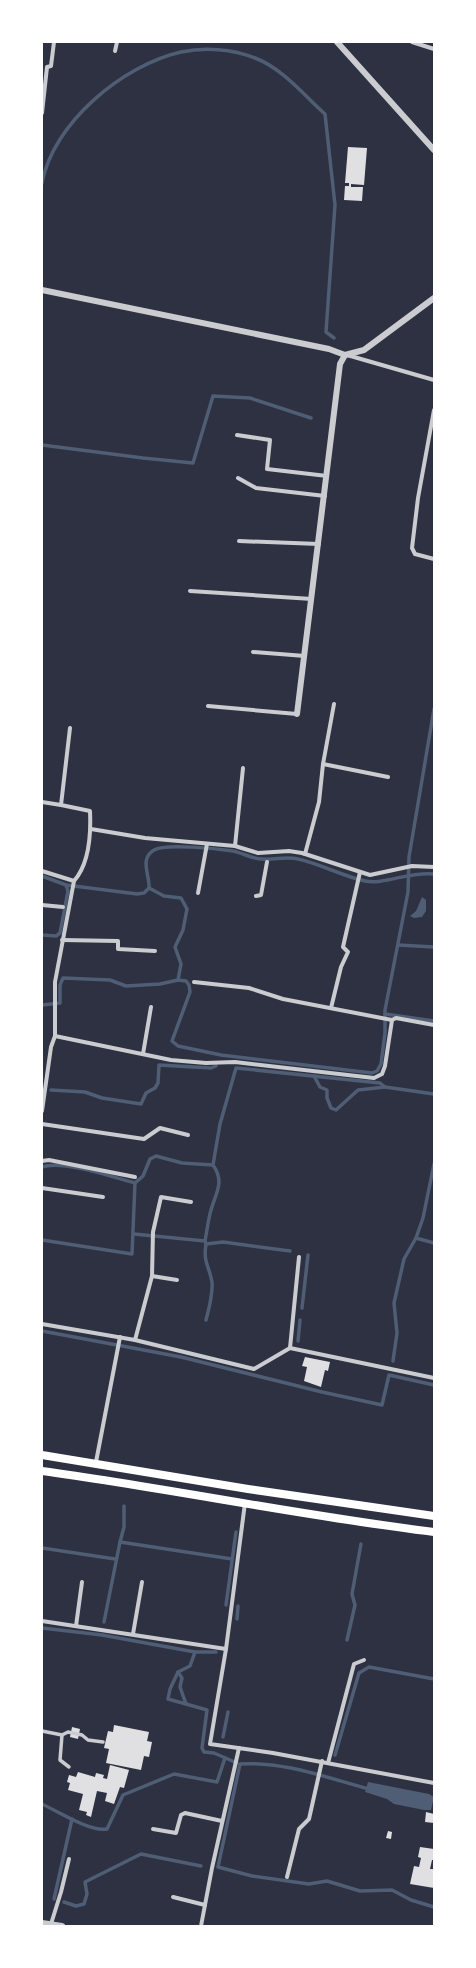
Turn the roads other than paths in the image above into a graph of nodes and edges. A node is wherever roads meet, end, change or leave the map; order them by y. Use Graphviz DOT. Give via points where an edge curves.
graph roads {
  1 [pos="54,42"];
  2 [pos="117,42"];
  3 [pos="337,42"];
  4 [pos="412,42"];
  5 [pos="434,49"];
  6 [pos="116,51"];
  7 [pos="42,113"];
  8 [pos="434,150"];
  9 [pos="42,290"];
  10 [pos="434,298"];
  11 [pos="345,355"];
  12 [pos="434,380"];
  13 [pos="434,410"];
  14 [pos="237,435"];
  15 [pos="327,476"];
  16 [pos="238,478"];
  17 [pos="325,496"];
  18 [pos="239,541"];
  19 [pos="319,544"];
  20 [pos="434,559"];
  21 [pos="190,591"];
  22 [pos="312,599"];
  23 [pos="254,652"];
  24 [pos="305,656"];
  25 [pos="334,704"];
  26 [pos="208,706"];
  27 [pos="297,714"];
  28 [pos="70,728"];
  29 [pos="324,764"];
  30 [pos="243,768"];
  31 [pos="388,777"];
  32 [pos="42,802"];
  33 [pos="61,805"];
  34 [pos="91,829"];
  35 [pos="207,844"];
  36 [pos="234,846"];
  37 [pos="305,854"];
  38 [pos="268,862"];
  39 [pos="434,868"];
  40 [pos="42,871"];
  41 [pos="360,874"];
  42 [pos="74,881"];
  43 [pos="198,893"];
  44 [pos="256,896"];
  45 [pos="42,905"];
  46 [pos="63,907"];
  47 [pos="62,940"];
  48 [pos="155,951"];
  49 [pos="194,982"];
  50 [pos="151,1006"];
  51 [pos="331,1008"];
  52 [pos="387,1019"];
  53 [pos="434,1025"];
  54 [pos="54,1036"];
  55 [pos="143,1054"];
  56 [pos="42,1111"];
  57 [pos="42,1124"];
  58 [pos="188,1135"];
  59 [pos="42,1161"];
  60 [pos="135,1177"];
  61 [pos="42,1188"];
  62 [pos="104,1197"];
  63 [pos="191,1202"];
  64 [pos="299,1258"];
  65 [pos="152,1276"];
  66 [pos="177,1280"];
  67 [pos="42,1324"];
  68 [pos="120,1337"];
  69 [pos="136,1340"];
  70 [pos="290,1348"];
  71 [pos="434,1378"];
  72 [pos="42,1455"];
  73 [pos="96,1462"];
  74 [pos="42,1472"];
  75 [pos="246,1503"];
  76 [pos="434,1516"];
  77 [pos="434,1532"];
  78 [pos="82,1582"];
  79 [pos="142,1582"];
  80 [pos="42,1621"];
  81 [pos="76,1626"];
  82 [pos="133,1634"];
  83 [pos="226,1650"];
  84 [pos="364,1660"];
  85 [pos="42,1731"];
  86 [pos="62,1735"];
  87 [pos="103,1742"];
  88 [pos="239,1748"];
  89 [pos="322,1761"];
  90 [pos="328,1762"];
  91 [pos="69,1767"];
  92 [pos="434,1784"];
  93 [pos="222,1821"];
  94 [pos="153,1829"];
  95 [pos="69,1859"];
  96 [pos="287,1877"];
  97 [pos="172,1897"];
  98 [pos="205,1905"];
  99 [pos="42,1922"];
  100 [pos="51,1924"];
  101 [pos="62,1926"];
  102 [pos="201,1926"];
  1 -- 7 [label="street" via="51,66 47,67"];
  2 -- 6 [label="street"];
  3 -- 8 [label="street"];
  4 -- 5 [label="street"];
  9 -- 11 [label="street" via="329,349"];
  10 -- 11 [label="street" via="364,350"];
  11 -- 12 [label="street"];
  11 -- 15 [label="street" via="340,364"];
  13 -- 20 [label="street" via="419,490 412,548 415,554"];
  14 -- 15 [label="street" via="270,440 267,469"];
  15 -- 17 [label="street"];
  16 -- 17 [label="street" via="256,488"];
  17 -- 19 [label="street"];
  18 -- 19 [label="street"];
  19 -- 22 [label="street"];
  21 -- 22 [label="street"];
  22 -- 24 [label="street"];
  23 -- 24 [label="street"];
  24 -- 27 [label="street"];
  25 -- 29 [label="street"];
  26 -- 27 [label="street"];
  28 -- 33 [label="street"];
  29 -- 31 [label="street"];
  29 -- 37 [label="street" via="319,802"];
  30 -- 36 [label="street"];
  32 -- 33 [label="street"];
  33 -- 34 [label="street" via="90,811"];
  34 -- 35 [label="street" via="145,838"];
  34 -- 42 [label="street" via="84,864"];
  35 -- 36 [label="street"];
  35 -- 43 [label="street"];
  36 -- 37 [label="street" via="258,853"];
  37 -- 41 [label="street"];
  38 -- 44 [label="street" via="261,895"];
  39 -- 41 [label="street" via="412,866 370,875"];
  40 -- 42 [label="street"];
  41 -- 51 [label="street" via="343,947 348,952 341,967"];
  42 -- 47 [label="street"];
  45 -- 46 [label="street"];
  47 -- 48 [label="street" via="118,941 118,949"];
  47 -- 54 [label="street" via="55,982"];
  49 -- 51 [label="street" via="249,988 283,999"];
  50 -- 55 [label="street"];
  51 -- 52 [label="street"];
  52 -- 53 [label="street" via="396,1018"];
  52 -- 55 [label="street" via="385,1066 382,1074 374,1078 235,1062 171,1060"];
  54 -- 55 [label="street"];
  54 -- 56 [label="street"];
  57 -- 58 [label="street" via="144,1139 160,1128"];
  59 -- 60 [label="street" via="49,1160"];
  61 -- 62 [label="street"];
  63 -- 65 [label="street" via="162,1197 153,1232"];
  64 -- 70 [label="street"];
  65 -- 66 [label="street"];
  65 -- 69 [label="street"];
  67 -- 68 [label="street"];
  68 -- 69 [label="street"];
  68 -- 73 [label="street"];
  69 -- 70 [label="street" via="254,1369"];
  70 -- 71 [label="street"];
  72 -- 73 [label="main road"];
  73 -- 76 [label="main road" via="248,1489"];
  74 -- 75 [label="main road" via="108,1480"];
  75 -- 77 [label="main road" via="350,1522"];
  75 -- 83 [label="street"];
  78 -- 81 [label="street"];
  79 -- 82 [label="street"];
  80 -- 81 [label="street"];
  81 -- 82 [label="street"];
  82 -- 83 [label="street"];
  83 -- 88 [label="street" via="210,1744"];
  84 -- 90 [label="street" via="354,1664"];
  85 -- 86 [label="street"];
  86 -- 87 [label="street" via="68,1732 82,1735 88,1740"];
  86 -- 91 [label="street" via="60,1760"];
  88 -- 89 [label="street"];
  88 -- 93 [label="street"];
  89 -- 90 [label="street"];
  89 -- 96 [label="street" via="309,1819 299,1829"];
  90 -- 92 [label="street"];
  93 -- 94 [label="street" via="185,1813 181,1815 176,1833"];
  93 -- 98 [label="street"];
  95 -- 100 [label="street" via="62,1892"];
  97 -- 98 [label="street"];
  98 -- 102 [label="street"];
  99 -- 100 [label="street"];
  100 -- 101 [label="street"];
}
